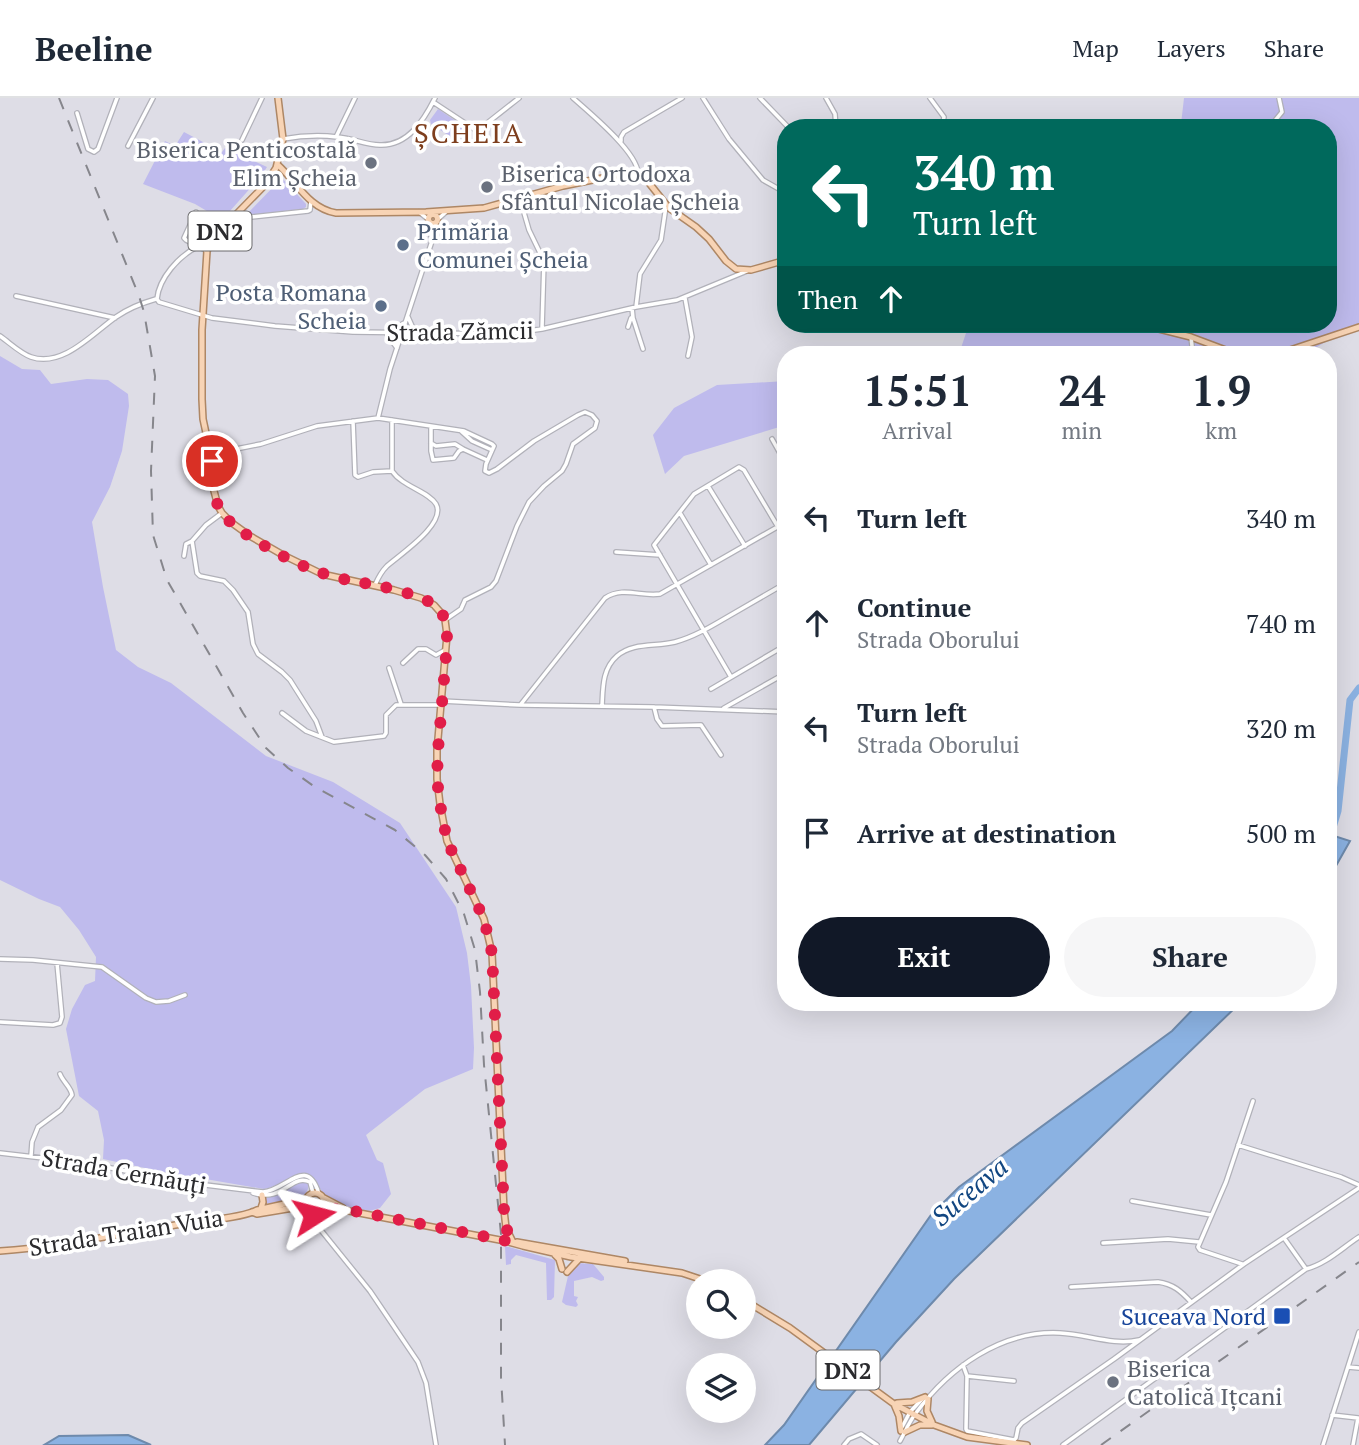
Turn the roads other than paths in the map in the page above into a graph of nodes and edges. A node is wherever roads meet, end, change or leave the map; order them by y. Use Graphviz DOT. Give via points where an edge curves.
graph roads {
  1 [pos="117,98"];
  2 [pos="153,98"];
  3 [pos="262,98"];
  4 [pos="278,98"];
  5 [pos="355,98"];
  6 [pos="519,98"];
  7 [pos="573,98"];
  8 [pos="682,98"];
  9 [pos="703,98"];
  10 [pos="760,98"];
  11 [pos="826,98"];
  12 [pos="930,98"];
  13 [pos="1279,98"];
  14 [pos="434,100"];
  15 [pos="77,113"];
  16 [pos="780,119"];
  17 [pos="835,119"];
  18 [pos="944,119"];
  19 [pos="1276,119"];
  20 [pos="336,136"];
  21 [pos="283,139"];
  22 [pos="242,140"];
  23 [pos="621,141"];
  24 [pos="128,146"];
  25 [pos="278,165"];
  26 [pos="638,173"];
  27 [pos="777,188"];
  28 [pos="520,199"];
  29 [pos="311,201"];
  30 [pos="666,205"];
  31 [pos="196,212"];
  32 [pos="433,218"];
  33 [pos="233,219"];
  34 [pos="191,221"];
  35 [pos="218,233"];
  36 [pos="197,247"];
  37 [pos="207,251"];
  38 [pos="728,263"];
  39 [pos="777,263"];
  40 [pos="751,270"];
  41 [pos="733,277"];
  42 [pos="16,296"];
  43 [pos="685,298"];
  44 [pos="157,299"];
  45 [pos="634,308"];
  46 [pos="203,316"];
  47 [pos="632,316"];
  48 [pos="114,318"];
  49 [pos="406,319"];
  50 [pos="628,327"];
  51 [pos="1359,327"];
  52 [pos="542,329"];
  53 [pos="402,332"];
  54 [pos="419,332"];
  55 [pos="388,333"];
  56 [pos="1175,333"];
  57 [pos="0,335"];
  58 [pos="1191,337"];
  59 [pos="1192,346"];
  60 [pos="1215,346"];
  61 [pos="1302,346"];
  62 [pos="397,348"];
  63 [pos="643,349"];
  64 [pos="688,356"];
  65 [pos="378,418"];
  66 [pos="392,420"];
  67 [pos="353,421"];
  68 [pos="431,426"];
  69 [pos="772,439"];
  70 [pos="430,443"];
  71 [pos="777,448"];
  72 [pos="463,449"];
  73 [pos="211,453"];
  74 [pos="487,460"];
  75 [pos="392,471"];
  76 [pos="708,486"];
  77 [pos="222,513"];
  78 [pos="680,513"];
  79 [pos="777,525"];
  80 [pos="777,528"];
  81 [pos="192,541"];
  82 [pos="745,546"];
  83 [pos="616,552"];
  84 [pos="660,555"];
  85 [pos="184,556"];
  86 [pos="711,566"];
  87 [pos="375,585"];
  88 [pos="678,585"];
  89 [pos="777,588"];
  90 [pos="445,620"];
  91 [pos="704,630"];
  92 [pos="447,649"];
  93 [pos="777,650"];
  94 [pos="403,663"];
  95 [pos="388,668"];
  96 [pos="731,677"];
  97 [pos="777,678"];
  98 [pos="710,689"];
  99 [pos="442,703"];
  100 [pos="401,704"];
  101 [pos="520,705"];
  102 [pos="602,706"];
  103 [pos="654,707"];
  104 [pos="721,710"];
  105 [pos="777,712"];
  106 [pos="282,713"];
  107 [pos="322,737"];
  108 [pos="721,754"];
  109 [pos="0,959"];
  110 [pos="57,962"];
  111 [pos="185,995"];
  112 [pos="0,1023"];
  113 [pos="60,1074"];
  114 [pos="1253,1101"];
  115 [pos="1238,1145"];
  116 [pos="0,1153"];
  117 [pos="31,1156"];
  118 [pos="1359,1186"];
  119 [pos="248,1191"];
  120 [pos="261,1195"];
  121 [pos="319,1195"];
  122 [pos="307,1199"];
  123 [pos="1132,1202"];
  124 [pos="261,1209"];
  125 [pos="322,1209"];
  126 [pos="349,1210"];
  127 [pos="312,1211"];
  128 [pos="252,1212"];
  129 [pos="1211,1215"];
  130 [pos="1359,1237"];
  131 [pos="1284,1238"];
  132 [pos="513,1242"];
  133 [pos="1199,1242"];
  134 [pos="1103,1243"];
  135 [pos="0,1251"];
  136 [pos="552,1253"];
  137 [pos="580,1258"];
  138 [pos="1244,1264"];
  139 [pos="659,1269"];
  140 [pos="1306,1269"];
  141 [pos="686,1274"];
  142 [pos="1071,1287"];
  143 [pos="1191,1303"];
  144 [pos="756,1307"];
  145 [pos="1359,1332"];
  146 [pos="1141,1340"];
  147 [pos="1352,1351"];
  148 [pos="1359,1352"];
  149 [pos="963,1365"];
  150 [pos="1348,1367"];
  151 [pos="1359,1368"];
  152 [pos="967,1376"];
  153 [pos="1014,1381"];
  154 [pos="926,1398"];
  155 [pos="894,1404"];
  156 [pos="913,1413"];
  157 [pos="1332,1415"];
  158 [pos="1358,1418"];
  159 [pos="934,1425"];
  160 [pos="903,1432"];
  161 [pos="900,1443"];
  162 [pos="436,1445"];
  163 [pos="844,1445"];
  164 [pos="877,1445"];
  165 [pos="1027,1445"];
  166 [pos="1063,1445"];
  167 [pos="1323,1445"];
  168 [pos="1353,1445"];
  1 -- 15 [label="street" via="94,152 88,149"];
  2 -- 24 [label="street"];
  3 -- 22 [label="street"];
  4 -- 21 [label="main road, DN2"];
  5 -- 20 [label="street"];
  6 -- 14 [label="street" via="478,131"];
  7 -- 23 [label="street"];
  8 -- 23 [label="street" via="624,132"];
  9 -- 27 [label="street" via="729,139 763,180"];
  10 -- 16 [label="street"];
  11 -- 17 [label="street"];
  12 -- 18 [label="street"];
  13 -- 19 [label="street" via="1282,112"];
  14 -- 20 [label="street" via="418,127 399,141 380,145"];
  20 -- 21 [label="street"];
  21 -- 25 [label="main road, DN2"];
  23 -- 26 [label="street"];
  25 -- 29 [label="main road"];
  25 -- 33 [label="main road, DN2"];
  26 -- 28 [label="main road" via="580,182"];
  26 -- 30 [label="main road"];
  28 -- 32 [label="main road" via="447,211"];
  28 -- 52 [label="street" via="544,261"];
  29 -- 32 [label="main road" via="336,213 419,212"];
  29 -- 33 [label="street" via="309,211"];
  30 -- 38 [label="main road" via="703,233"];
  30 -- 45 [label="street" via="661,240 640,274"];
  31 -- 34 [label="street"];
  32 -- 49 [label="street" via="431,242"];
  33 -- 35 [label="main road, DN2"];
  34 -- 35 [label="street"];
  34 -- 36 [label="street" via="184,238"];
  35 -- 37 [label="main road, DN2"];
  36 -- 37 [label="street"];
  36 -- 44 [label="street" via="166,275"];
  37 -- 46 [label="main road, DN2"];
  38 -- 40 [label="main road"];
  38 -- 41 [label="street"];
  39 -- 40 [label="main road, Strada Zămcii"];
  40 -- 41 [label="street, Strada Zămcii"];
  41 -- 43 [label="street, Strada Zămcii"];
  42 -- 48 [label="street"];
  43 -- 45 [label="street, Strada Zămcii"];
  43 -- 64 [label="street" via="692,337"];
  44 -- 46 [label="street, Strada Zămcii"];
  44 -- 48 [label="street"];
  45 -- 47 [label="street"];
  45 -- 52 [label="street, Strada Zămcii"];
  46 -- 55 [label="street, Strada Zămcii" via="275,327"];
  46 -- 73 [label="main road, DN2" via="202,413"];
  47 -- 50 [label="street"];
  47 -- 63 [label="street"];
  48 -- 57 [label="street" via="79,345 51,359 24,354"];
  49 -- 53 [label="street"];
  49 -- 54 [label="street"];
  49 -- 55 [label="street"];
  51 -- 61 [label="main road"];
  52 -- 54 [label="street, Strada Zămcii" via="506,334"];
  53 -- 54 [label="street, Strada Zămcii"];
  53 -- 55 [label="street, Strada Zămcii"];
  53 -- 62 [label="street"];
  55 -- 62 [label="street"];
  56 -- 58 [label="main road"];
  58 -- 59 [label="street"];
  58 -- 60 [label="main road"];
  62 -- 65 [label="street"];
  65 -- 66 [label="street"];
  65 -- 67 [label="street"];
  66 -- 68 [label="street"];
  66 -- 75 [label="street"];
  67 -- 73 [label="street"];
  67 -- 75 [label="street" via="355,475"];
  68 -- 70 [label="street"];
  68 -- 74 [label="street" via="461,431 470,440 493,448"];
  69 -- 71 [label="street"];
  70 -- 72 [label="street" via="454,443"];
  70 -- 72 [label="street" via="434,460 454,458"];
  72 -- 74 [label="street"];
  73 -- 77 [label="main road, DN2" via="214,491"];
  74 -- 90 [label="street" via="485,471 497,469 582,412 597,421 593,431 572,446 562,471 529,502 494,584 465,600 461,609"];
  75 -- 87 [label="street" via="433,501 438,512 418,541 386,567"];
  76 -- 78 [label="street" via="694,494"];
  76 -- 79 [label="street" via="742,468"];
  76 -- 82 [label="street"];
  77 -- 81 [label="street"];
  77 -- 87 [label="main road" via="260,542 316,571"];
  78 -- 84 [label="street" via="654,545"];
  78 -- 86 [label="street"];
  80 -- 82 [label="street"];
  81 -- 85 [label="street" via="186,544"];
  81 -- 107 [label="street" via="197,573 223,581 233,590 248,612 258,654 290,680"];
  82 -- 86 [label="street"];
  83 -- 84 [label="street"];
  84 -- 88 [label="street"];
  86 -- 88 [label="street"];
  87 -- 90 [label="main road" via="427,600"];
  88 -- 91 [label="street"];
  88 -- 101 [label="street" via="660,594 621,591 606,598"];
  89 -- 91 [label="street"];
  90 -- 92 [label="main road"];
  91 -- 96 [label="street"];
  91 -- 102 [label="street" via="616,657 603,681"];
  92 -- 94 [label="street" via="436,655 418,649"];
  92 -- 99 [label="main road"];
  93 -- 96 [label="street"];
  95 -- 100 [label="street"];
  96 -- 98 [label="street"];
  97 -- 104 [label="street"];
  99 -- 100 [label="street"];
  99 -- 101 [label="street"];
  99 -- 132 [label="main road" via="437,758 443,825 484,919 492,953 504,1210"];
  100 -- 107 [label="street" via="386,715 384,736 339,742"];
  101 -- 102 [label="street"];
  102 -- 103 [label="street"];
  103 -- 104 [label="street"];
  103 -- 108 [label="street" via="662,726 701,725"];
  104 -- 105 [label="street"];
  106 -- 107 [label="street"];
  109 -- 110 [label="street"];
  110 -- 111 [label="street" via="102,967 156,1002"];
  110 -- 112 [label="street" via="60,1023"];
  113 -- 117 [label="street" via="72,1095 38,1127"];
  114 -- 115 [label="street"];
  115 -- 118 [label="street"];
  115 -- 129 [label="street"];
  116 -- 117 [label="street, Strada Cernăuți"];
  117 -- 119 [label="street, Strada Cernăuți"];
  118 -- 131 [label="street"];
  119 -- 120 [label="street, Strada Cernăuți"];
  119 -- 121 [label="street, Strada Cernăuți" via="267,1193 301,1175 314,1181"];
  120 -- 121 [label="street, Strada Cernăuți" via="275,1195 302,1179"];
  120 -- 124 [label="main road"];
  121 -- 122 [label="main road"];
  121 -- 125 [label="main road" via="325,1204"];
  121 -- 126 [label="main road, Strada Cernăuți"];
  122 -- 124 [label="main road, Strada Traian Vuia"];
  122 -- 127 [label="main road"];
  123 -- 129 [label="street"];
  124 -- 128 [label="main road, Strada Traian Vuia"];
  125 -- 126 [label="main road, Strada Cernăuți"];
  125 -- 127 [label="main road"];
  126 -- 132 [label="main road, Strada Cernăuți"];
  127 -- 128 [label="main road, Strada Traian Vuia"];
  127 -- 162 [label="street" via="418,1363 426,1383"];
  128 -- 135 [label="main road, Strada Traian Vuia"];
  129 -- 133 [label="street"];
  130 -- 140 [label="street"];
  131 -- 138 [label="street"];
  131 -- 140 [label="street"];
  132 -- 136 [label="main road, Strada Cernăuți"];
  132 -- 139 [label="main road, Strada Cernăuți"];
  133 -- 134 [label="street"];
  133 -- 138 [label="street" via="1200,1250"];
  136 -- 137 [label="main road, Strada Cernăuți"];
  136 -- 137 [label="main road" via="565,1271"];
  137 -- 139 [label="main road, Strada Cernăuți"];
  138 -- 143 [label="street"];
  139 -- 141 [label="main road, Strada Cernăuți"];
  140 -- 166 [label="street"];
  142 -- 143 [label="street" via="1164,1283"];
  143 -- 146 [label="street"];
  144 -- 155 [label="main road, DN2"];
  145 -- 147 [label="street"];
  146 -- 149 [label="street" via="1121,1342 1046,1332 997,1345"];
  146 -- 152 [label="street" via="1022,1423 1014,1440 967,1431"];
  147 -- 148 [label="street"];
  147 -- 150 [label="street"];
  149 -- 152 [label="street"];
  149 -- 154 [label="street"];
  150 -- 151 [label="street"];
  150 -- 157 [label="street"];
  152 -- 153 [label="street"];
  154 -- 155 [label="main road"];
  154 -- 156 [label="street"];
  154 -- 159 [label="main road"];
  155 -- 156 [label="main road, DN2"];
  155 -- 160 [label="main road"];
  156 -- 159 [label="main road, DN2"];
  156 -- 160 [label="street"];
  157 -- 158 [label="street"];
  157 -- 167 [label="street"];
  158 -- 168 [label="street"];
  159 -- 160 [label="main road"];
  159 -- 165 [label="main road, DN2" via="967,1437"];
  160 -- 161 [label="street"];
  163 -- 164 [label="street" via="860,1434"];
}
